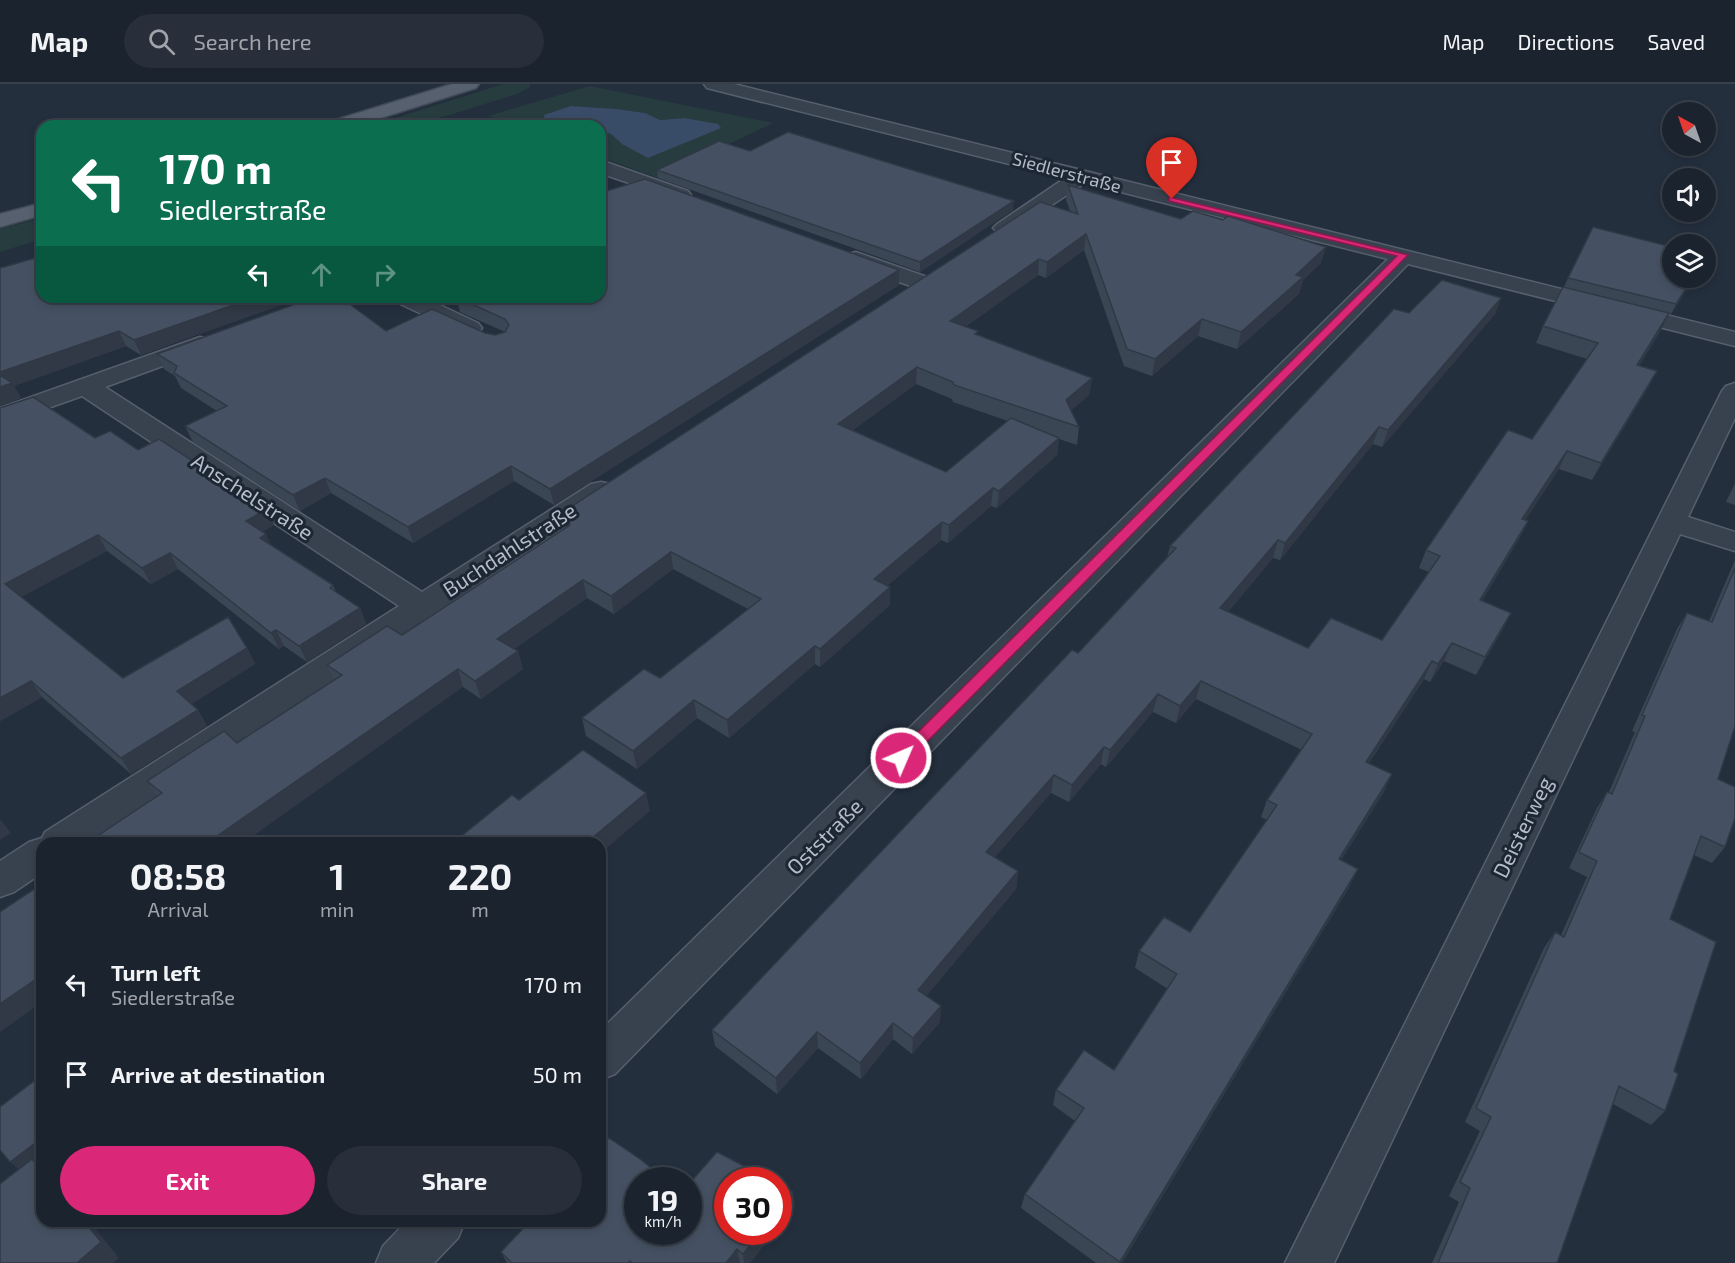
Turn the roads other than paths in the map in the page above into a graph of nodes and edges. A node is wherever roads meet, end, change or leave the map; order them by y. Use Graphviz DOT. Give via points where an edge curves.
graph roads {
  1 [pos="470,84"];
  2 [pos="713,84"];
  3 [pos="355,120"];
  4 [pos="606,168"];
  5 [pos="1080,177"];
  6 [pos="647,183"];
  7 [pos="619,194"];
  8 [pos="698,202"];
  9 [pos="36,211"];
  10 [pos="0,220"];
  11 [pos="981,243"];
  12 [pos="836,252"];
  13 [pos="1404,255"];
  14 [pos="892,302"];
  15 [pos="417,303"];
  16 [pos="488,336"];
  17 [pos="219,337"];
  18 [pos="1735,339"];
  19 [pos="85,386"];
  20 [pos="1735,391"];
  21 [pos="0,417"];
  22 [pos="622,476"];
  23 [pos="1671,521"];
  24 [pos="1735,542"];
  25 [pos="422,606"];
  26 [pos="67,837"];
  27 [pos="36,857"];
  28 [pos="0,881"];
  29 [pos="606,1053"];
  30 [pos="435,1227"];
  31 [pos="400,1263"];
  32 [pos="1309,1263"];
  1 -- 3 [label="main road"];
  2 -- 5 [label="street, Siedlerstraße"];
  4 -- 6 [label="street"];
  5 -- 11 [label="street"];
  5 -- 13 [label="street, Siedlerstraße"];
  6 -- 7 [label="street"];
  6 -- 8 [label="street"];
  9 -- 10 [label="main road"];
  12 -- 14 [label="street" via="932,276"];
  13 -- 18 [label="street, Siedlerstraße"];
  13 -- 29 [label="street, Oststraße"];
  15 -- 16 [label="street"];
  17 -- 19 [label="street"];
  19 -- 21 [label="street"];
  19 -- 25 [label="street, Anschelstraße"];
  20 -- 23 [label="street, Deisterweg"];
  22 -- 25 [label="street, Buchdahlstraße"];
  23 -- 24 [label="street"];
  23 -- 32 [label="street, Deisterweg"];
  25 -- 26 [label="street, Buchdahlstraße"];
  27 -- 28 [label="street"];
  30 -- 31 [label="street"];
}
